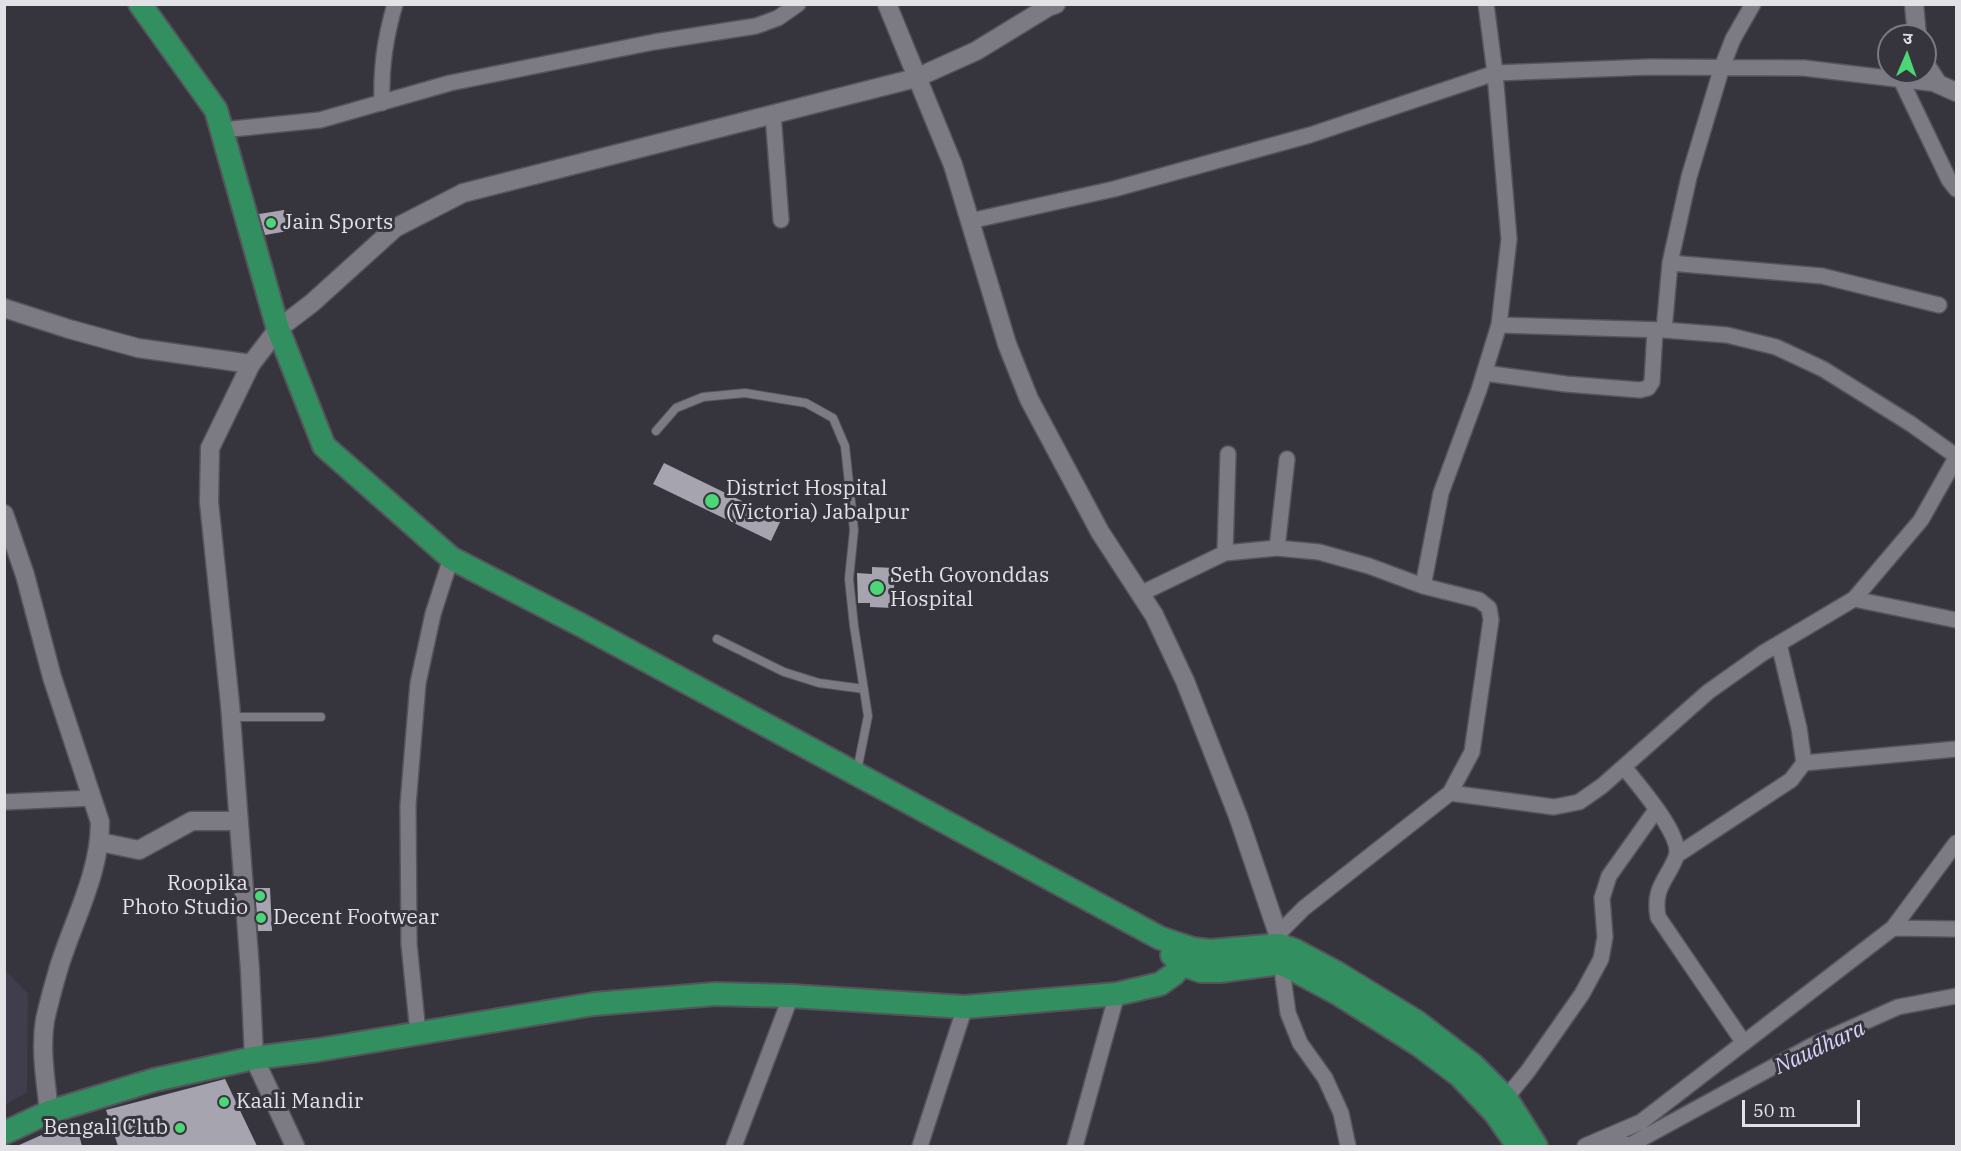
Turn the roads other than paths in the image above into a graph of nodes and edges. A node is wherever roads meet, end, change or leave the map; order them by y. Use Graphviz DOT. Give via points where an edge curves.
graph roads {
  1 [pos="140,4"];
  2 [pos="395,4"];
  3 [pos="798,4"];
  4 [pos="887,4"];
  5 [pos="1056,4"];
  6 [pos="1486,4"];
  7 [pos="1753,4"];
  8 [pos="1914,4"];
  9 [pos="1916,24"];
  10 [pos="1722,67"];
  11 [pos="1495,73"];
  12 [pos="1877,77"];
  13 [pos="916,78"];
  14 [pos="1902,84"];
  15 [pos="1938,84"];
  16 [pos="1956,92"];
  17 [pos="382,103"];
  18 [pos="772,114"];
  19 [pos="222,130"];
  20 [pos="1956,189"];
  21 [pos="781,220"];
  22 [pos="970,221"];
  23 [pos="1670,263"];
  24 [pos="1939,305"];
  25 [pos="4,308"];
  26 [pos="1499,325"];
  27 [pos="278,329"];
  28 [pos="1659,330"];
  29 [pos="251,364"];
  30 [pos="1484,373"];
  31 [pos="656,431"];
  32 [pos="1228,454"];
  33 [pos="1956,457"];
  34 [pos="1287,459"];
  35 [pos="4,514"];
  36 [pos="1277,548"];
  37 [pos="1225,553"];
  38 [pos="452,558"];
  39 [pos="1423,586"];
  40 [pos="1140,594"];
  41 [pos="1854,599"];
  42 [pos="1956,620"];
  43 [pos="717,639"];
  44 [pos="1779,644"];
  45 [pos="864,689"];
  46 [pos="231,717"];
  47 [pos="321,717"];
  48 [pos="1956,749"];
  49 [pos="1804,763"];
  50 [pos="1624,766"];
  51 [pos="856,775"];
  52 [pos="1450,793"];
  53 [pos="93,798"];
  54 [pos="4,802"];
  55 [pos="1656,810"];
  56 [pos="239,821"];
  57 [pos="100,842"];
  58 [pos="1956,843"];
  59 [pos="1677,855"];
  60 [pos="1893,928"];
  61 [pos="1956,929"];
  62 [pos="1280,947"];
  63 [pos="1187,957"];
  64 [pos="1117,994"];
  65 [pos="791,996"];
  66 [pos="1956,996"];
  67 [pos="965,1006"];
  68 [pos="418,1033"];
  69 [pos="1744,1043"];
  70 [pos="254,1058"];
  71 [pos="1500,1105"];
  72 [pos="49,1112"];
  73 [pos="4,1133"];
  74 [pos="1601,1140"];
  75 [pos="295,1146"];
  76 [pos="737,1146"];
  77 [pos="920,1146"];
  78 [pos="1075,1146"];
  79 [pos="1348,1146"];
  80 [pos="1518,1146"];
  81 [pos="1536,1146"];
  82 [pos="1585,1146"];
  1 -- 19 [label="main road" via="216,110"];
  2 -- 17 [label="street" via="383,52"];
  3 -- 17 [label="street" via="778,18 756,26 450,83"];
  4 -- 13 [label="street"];
  5 -- 13 [label="street" via="976,51"];
  6 -- 11 [label="street"];
  7 -- 10 [label="street"];
  8 -- 9 [label="street"];
  10 -- 11 [label="street"];
  10 -- 12 [label="street" via="1804,68"];
  10 -- 23 [label="street" via="1689,177"];
  11 -- 22 [label="street" via="1310,135 1114,189"];
  11 -- 26 [label="street" via="1509,239"];
  13 -- 18 [label="street"];
  13 -- 22 [label="street" via="953,165"];
  14 -- 20 [label="street"];
  15 -- 16 [label="street"];
  17 -- 19 [label="street" via="320,120"];
  18 -- 21 [label="street"];
  18 -- 27 [label="street" via="463,193 395,228"];
  19 -- 27 [label="main road"];
  22 -- 40 [label="street" via="1029,399 1100,532"];
  23 -- 24 [label="street" via="1822,276"];
  23 -- 28 [label="street"];
  25 -- 29 [label="street" via="138,348"];
  26 -- 28 [label="street"];
  26 -- 30 [label="street"];
  27 -- 29 [label="street"];
  27 -- 38 [label="main road" via="324,446"];
  28 -- 30 [label="street" via="1652,382 1640,390"];
  28 -- 33 [label="street" via="1727,335 1776,348 1823,369"];
  29 -- 46 [label="street" via="210,448 208,502"];
  30 -- 39 [label="street" via="1441,493"];
  31 -- 45 [label="lane" via="676,408 703,397 745,393 806,403 833,418 845,446 854,530 849,579"];
  32 -- 37 [label="street"];
  33 -- 41 [label="street" via="1921,520"];
  34 -- 36 [label="street"];
  35 -- 53 [label="street"];
  36 -- 37 [label="street"];
  36 -- 39 [label="street" via="1319,552"];
  37 -- 40 [label="street"];
  38 -- 51 [label="main road"];
  38 -- 68 [label="street" via="433,615 418,683 408,805 409,944"];
  39 -- 52 [label="street" via="1479,600 1489,608 1491,620 1472,752"];
  40 -- 62 [label="street" via="1185,681 1238,816"];
  41 -- 42 [label="street"];
  41 -- 44 [label="street"];
  43 -- 45 [label="lane" via="784,672"];
  44 -- 49 [label="street"];
  44 -- 50 [label="street" via="1708,692"];
  45 -- 51 [label="lane" via="867,716"];
  46 -- 47 [label="lane"];
  46 -- 56 [label="street"];
  48 -- 49 [label="street"];
  49 -- 59 [label="street" via="1791,780"];
  50 -- 52 [label="street" via="1579,802 1554,807"];
  50 -- 55 [label="street"];
  51 -- 63 [label="main road" via="1160,938 1168,952"];
  52 -- 62 [label="street" via="1304,908"];
  53 -- 54 [label="street"];
  53 -- 57 [label="street" via="100,822"];
  55 -- 59 [label="street" via="1677,842"];
  55 -- 71 [label="street" via="1609,876 1602,898 1605,937 1601,959 1582,994"];
  56 -- 57 [label="street" via="192,821 139,850"];
  56 -- 70 [label="street"];
  57 -- 72 [label="street" via="45,1021"];
  58 -- 60 [label="street"];
  59 -- 69 [label="street" via="1655,902 1658,917"];
  60 -- 61 [label="street"];
  60 -- 69 [label="street"];
  62 -- 63 [label="main road" via="1220,971 1202,971"];
  62 -- 71 [label="main road" via="1337,993 1419,1045"];
  62 -- 79 [label="street" via="1288,1013 1300,1043 1325,1078 1341,1113"];
  63 -- 64 [label="main road" via="1160,984"];
  64 -- 67 [label="main road"];
  64 -- 78 [label="street"];
  65 -- 67 [label="main road"];
  65 -- 68 [label="main road" via="716,994 594,1004"];
  65 -- 76 [label="street"];
  66 -- 74 [label="street" via="1898,1007 1813,1045 1630,1145"];
  67 -- 77 [label="street"];
  68 -- 70 [label="main road"];
  69 -- 74 [label="street" via="1641,1122"];
  70 -- 72 [label="main road" via="154,1080"];
  70 -- 75 [label="street"];
  71 -- 80 [label="main road"];
  71 -- 81 [label="main road"];
  72 -- 73 [label="main road"];
  74 -- 82 [label="street"];
}
